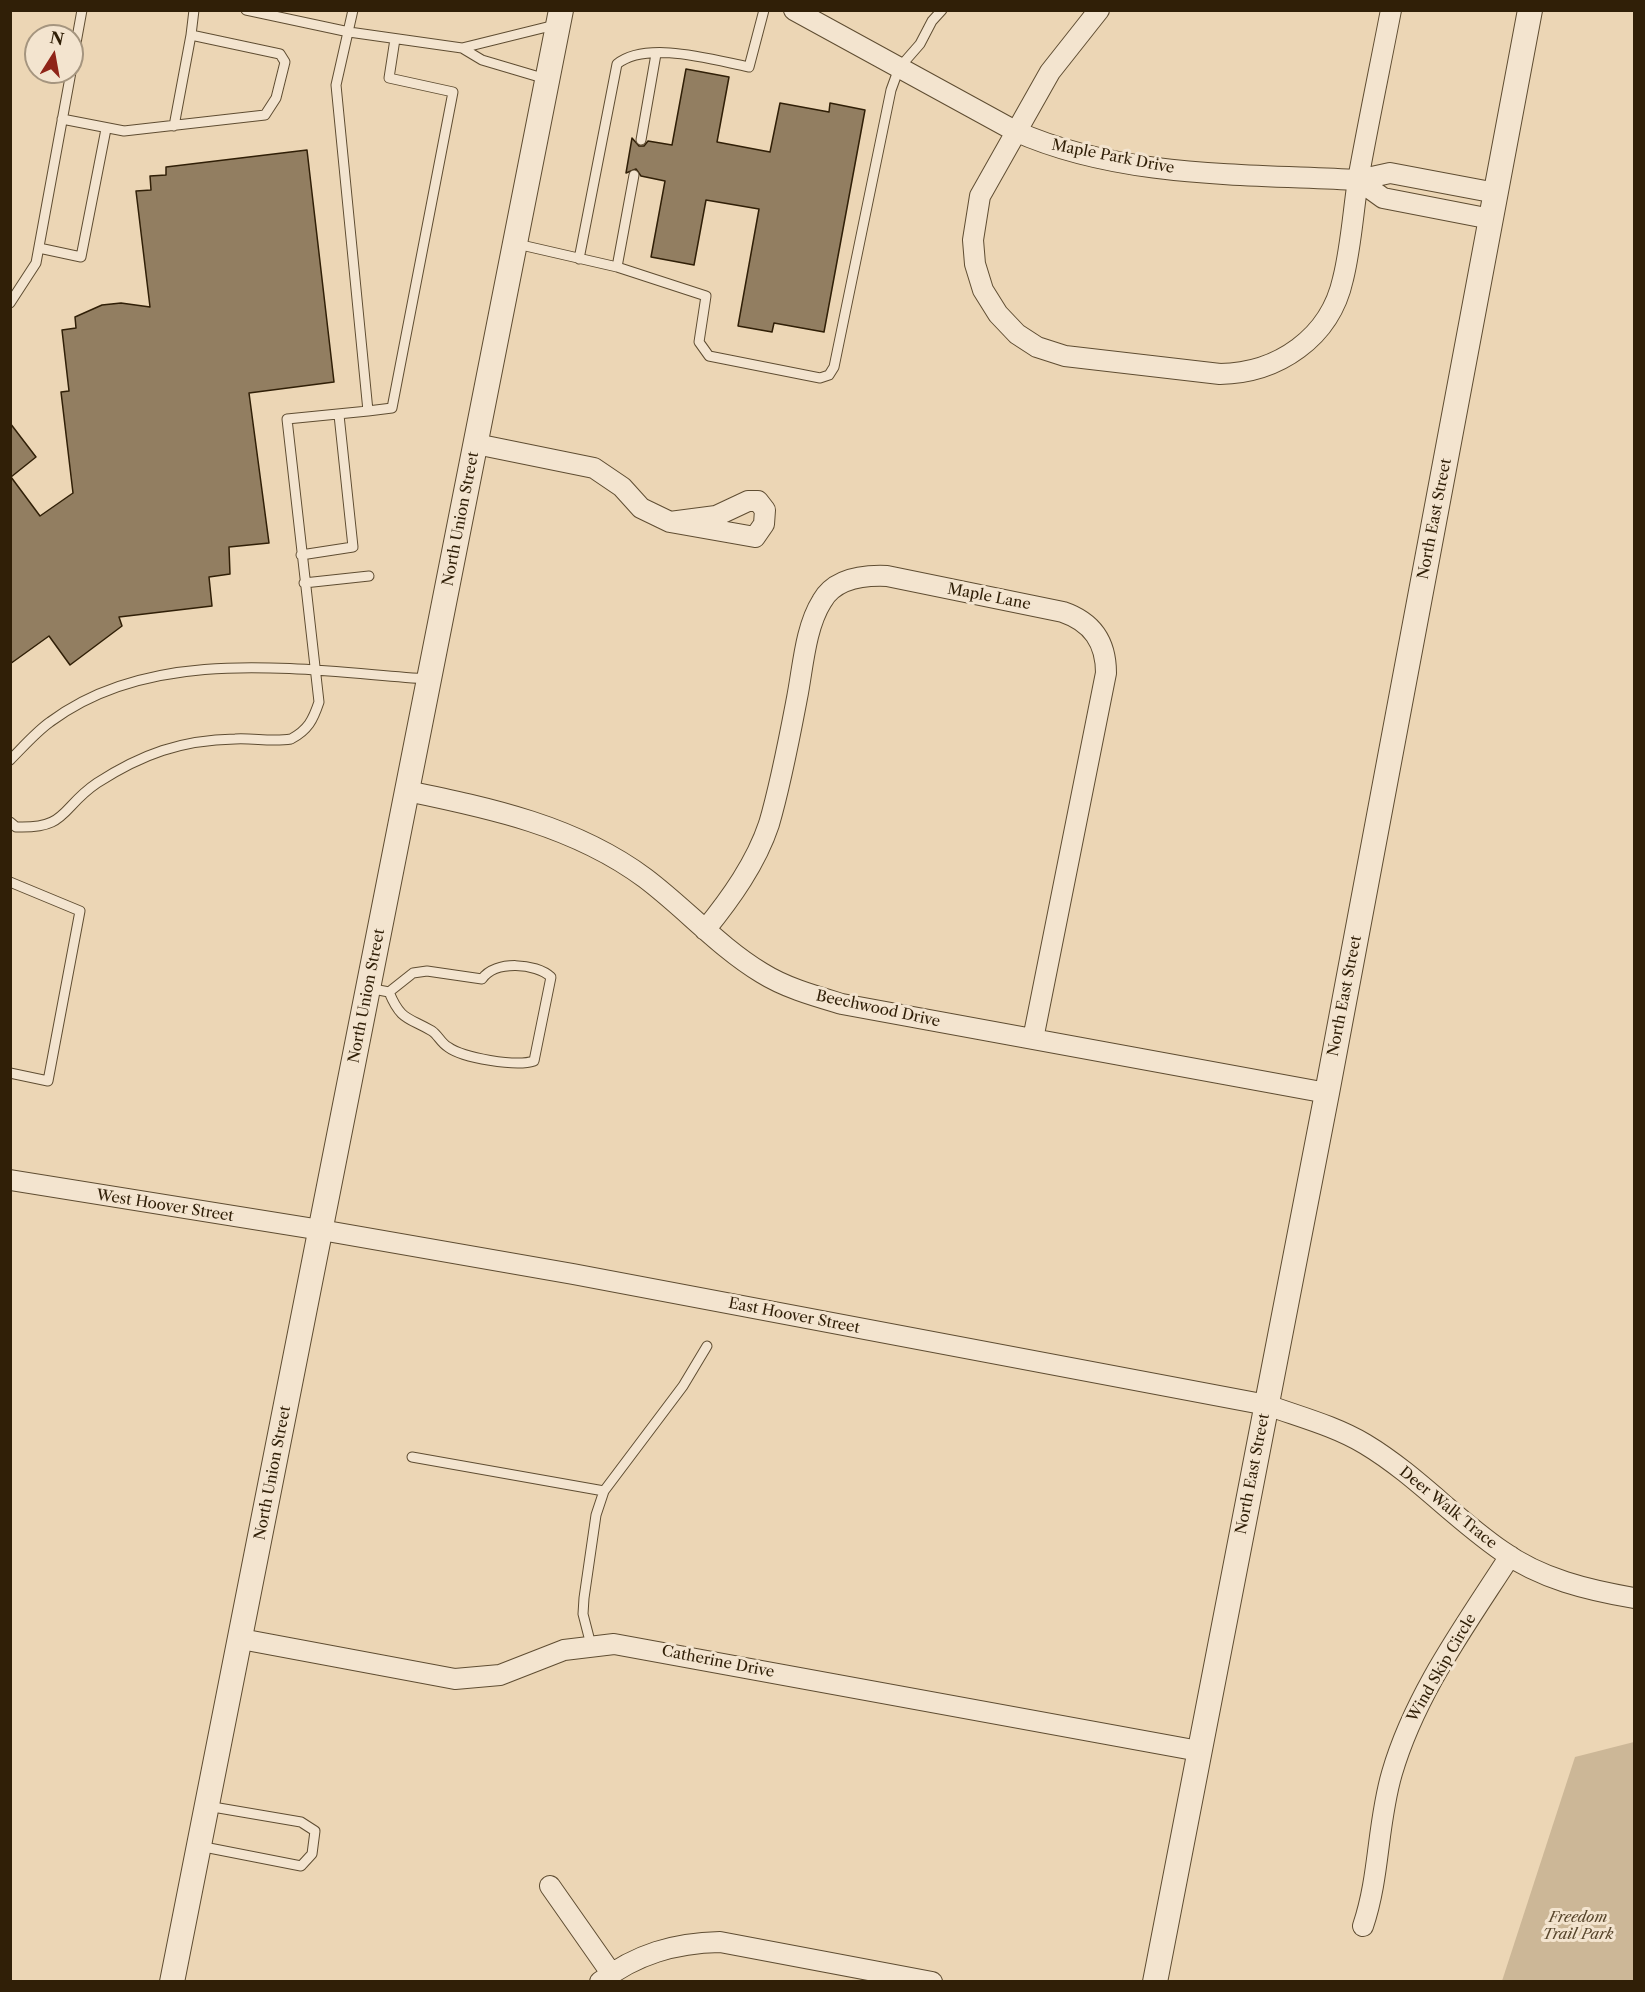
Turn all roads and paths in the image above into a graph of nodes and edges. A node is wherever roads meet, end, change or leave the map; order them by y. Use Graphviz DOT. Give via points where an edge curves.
graph roads {
  1 [pos="194,10"];
  2 [pos="246,10"];
  3 [pos="353,10"];
  4 [pos="764,10"];
  5 [pos="794,10"];
  6 [pos="942,10"];
  7 [pos="1099,10"];
  8 [pos="1391,10"];
  9 [pos="1530,10"];
  10 [pos="559,17"];
  11 [pos="349,32"];
  12 [pos="191,35"];
  13 [pos="395,39"];
  14 [pos="462,48"];
  15 [pos="656,54"];
  16 [pos="899,68"];
  17 [pos="548,79"];
  18 [pos="69,84"];
  19 [pos="62,119"];
  20 [pos="174,126"];
  21 [pos="106,129"];
  22 [pos="1015,131"];
  23 [pos="641,140"];
  24 [pos="634,175"];
  25 [pos="1358,180"];
  26 [pos="1496,193"];
  27 [pos="1491,219"];
  28 [pos="515,244"];
  29 [pos="39,248"];
  30 [pos="579,259"];
  31 [pos="617,267"];
  32 [pos="10,303"];
  33 [pos="368,411"];
  34 [pos="339,415"];
  35 [pos="476,444"];
  36 [pos="670,522"];
  37 [pos="301,555"];
  38 [pos="369,576"];
  39 [pos="304,583"];
  40 [pos="314,672"];
  41 [pos="429,679"];
  42 [pos="10,760"];
  43 [pos="407,791"];
  44 [pos="10,822"];
  45 [pos="10,882"];
  46 [pos="705,930"];
  47 [pos="379,990"];
  48 [pos="1033,1040"];
  49 [pos="10,1073"];
  50 [pos="1327,1093"];
  51 [pos="10,1180"];
  52 [pos="321,1230"];
  53 [pos="707,1346"];
  54 [pos="1267,1405"];
  55 [pos="412,1457"];
  56 [pos="604,1491"];
  57 [pos="1510,1557"];
  58 [pos="1635,1598"];
  59 [pos="241,1639"];
  60 [pos="591,1645"];
  61 [pos="1199,1751"];
  62 [pos="207,1806"];
  63 [pos="199,1846"];
  64 [pos="550,1886"];
  65 [pos="1363,1926"];
  66 [pos="865,1975"];
  67 [pos="606,1977"];
  68 [pos="172,1982"];
  69 [pos="932,1982"];
  70 [pos="1155,1982"];
  1 -- 12 [label="lane"];
  2 -- 11 [label="lane"];
  3 -- 11 [label="lane"];
  4 -- 15 [label="lane" via="749,67"];
  5 -- 16 [label="street, Maple Park Drive"];
  6 -- 16 [label="lane"];
  7 -- 22 [label="street" via="1050,72"];
  8 -- 25 [label="street"];
  9 -- 26 [label="street, North East Street"];
  10 -- 14 [label="lane"];
  10 -- 17 [label="street, North Union Street"];
  11 -- 13 [label="lane"];
  11 -- 33 [label="lane" via="336,85"];
  12 -- 20 [label="lane"];
  12 -- 20 [label="lane" via="280,54 285,62 276,98 265,115"];
  13 -- 14 [label="lane"];
  13 -- 33 [label="lane" via="389,78 453,92 392,408"];
  14 -- 17 [label="lane" via="482,60"];
  15 -- 23 [label="lane"];
  15 -- 30 [label="lane" via="636,54 617,64"];
  16 -- 22 [label="street, Maple Park Drive"];
  16 -- 31 [label="lane" via="891,90 834,367 829,375 820,378 709,356 699,342 706,296"];
  17 -- 28 [label="street, North Union Street"];
  18 -- 19 [label="lane"];
  19 -- 21 [label="lane"];
  19 -- 29 [label="lane"];
  20 -- 21 [label="lane"];
  21 -- 29 [label="lane" via="81,257"];
  22 -- 25 [label="street, Maple Park Drive" via="1050,147 1157,168"];
  22 -- 25 [label="street" via="980,196 973,240 975,264 998,314 1017,334 1037,347 1065,356 1220,374 1243,374 1280,361 1312,338 1336,301 1343,280"];
  24 -- 31 [label="lane"];
  25 -- 26 [label="street, Maple Park Drive" via="1390,173"];
  25 -- 27 [label="street" via="1383,198"];
  26 -- 27 [label="street, North East Street"];
  27 -- 50 [label="street, North East Street"];
  28 -- 30 [label="lane"];
  28 -- 35 [label="street, North Union Street"];
  29 -- 32 [label="lane" via="36,262"];
  30 -- 31 [label="lane"];
  33 -- 34 [label="lane"];
  34 -- 37 [label="lane" via="353,547"];
  34 -- 37 [label="lane" via="287,419"];
  35 -- 36 [label="street" via="594,468 622,487 641,508"];
  35 -- 41 [label="street, North Union Street"];
  37 -- 39 [label="lane"];
  38 -- 39 [label="lane"];
  39 -- 40 [label="lane"];
  40 -- 41 [label="lane"];
  40 -- 42 [label="lane" via="194,670 128,682 88,698 49,722"];
  40 -- 44 [label="lane" via="319,702 313,720 304,732 291,739 173,745 95,784 52,824 16,826"];
  41 -- 43 [label="street, North Union Street"];
  43 -- 46 [label="street, Beechwood Drive" via="522,817 591,845 645,878"];
  43 -- 47 [label="street, North Union Street"];
  45 -- 49 [label="lane" via="80,910 48,1081"];
  46 -- 48 [label="street, Beechwood Drive" via="761,973 812,995"];
  46 -- 48 [label="street, Maple Lane" via="731,898 768,825 812,626 822,599 833,588 858,577 887,576 1063,612 1088,624 1096,634 1106,659 1106,673"];
  47 -- 47 [label="lane" via="427,971 482,979 492,969 509,964 551,977 534,1061 521,1064 448,1048 434,1032 406,1020"];
  47 -- 52 [label="street, North Union Street"];
  48 -- 50 [label="street, Beechwood Drive"];
  50 -- 54 [label="street, North East Street"];
  51 -- 52 [label="street, West Hoover Street"];
  52 -- 54 [label="street, East Hoover Street"];
  52 -- 59 [label="street, North Union Street"];
  53 -- 56 [label="lane" via="683,1386"];
  54 -- 57 [label="street, Deer Walk Trace" via="1365,1444"];
  54 -- 61 [label="street, North East Street"];
  55 -- 56 [label="lane"];
  56 -- 60 [label="lane" via="596,1515 584,1598 583,1614"];
  57 -- 58 [label="street, Deer Walk Trace" via="1559,1581"];
  57 -- 65 [label="street, Wind Skip Circle" via="1440,1667 1401,1744 1385,1807 1373,1897"];
  59 -- 60 [label="street, Catherine Drive" via="455,1679 500,1675 564,1650"];
  59 -- 62 [label="street, North Union Street"];
  60 -- 61 [label="street, Catherine Drive" via="642,1648"];
  61 -- 70 [label="street, North East Street"];
  62 -- 63 [label="street, North Union Street"];
  62 -- 63 [label="lane" via="301,1822 315,1831 312,1854 301,1866"];
  63 -- 68 [label="street, North Union Street"];
  64 -- 67 [label="street"];
  66 -- 67 [label="street" via="742,1945 693,1943 643,1955"];
  66 -- 69 [label="street"];
}
